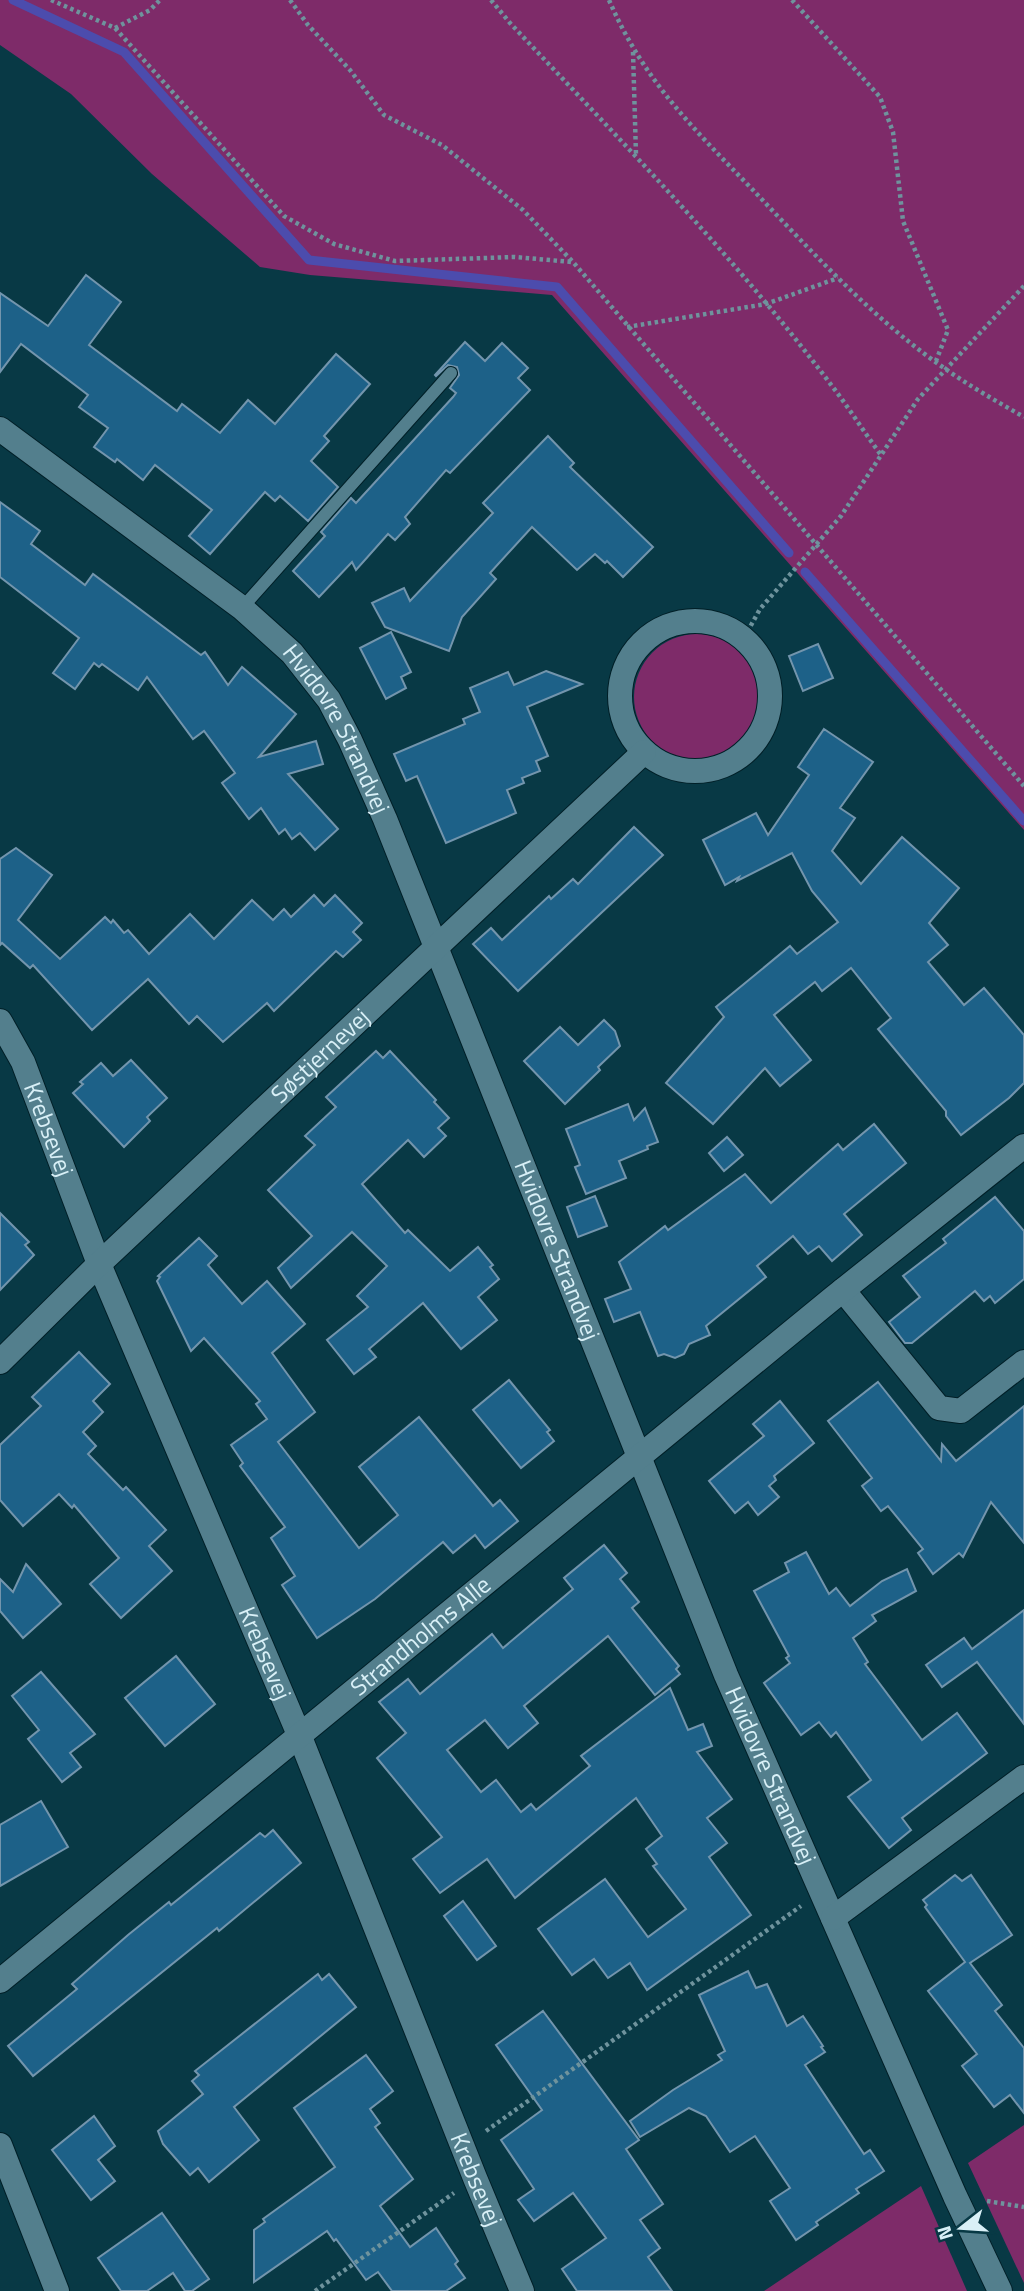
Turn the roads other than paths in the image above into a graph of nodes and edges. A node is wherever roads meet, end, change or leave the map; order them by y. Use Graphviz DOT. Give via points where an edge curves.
graph roads {
  1 [pos="451,373"];
  2 [pos="0,429"];
  3 [pos="242,608"];
  4 [pos="644,752"];
  5 [pos="436,949"];
  6 [pos="0,1021"];
  7 [pos="1024,1146"];
  8 [pos="99,1264"];
  9 [pos="843,1290"];
  10 [pos="0,1362"];
  11 [pos="1024,1362"];
  12 [pos="639,1457"];
  13 [pos="300,1737"];
  14 [pos="1024,1777"];
  15 [pos="833,1918"];
  16 [pos="0,1981"];
  17 [pos="0,2145"];
  18 [pos="57,2291"];
  19 [pos="522,2291"];
  20 [pos="1000,2291"];
  1 -- 3 [label="lane"];
  2 -- 3 [label="street, Hvidovre Strandvej"];
  3 -- 5 [label="street, Hvidovre Strandvej" via="292,653 329,700 385,819"];
  4 -- 4 [label="street" via="664,766 687,772 733,762 752,747 765,726 771,703 769,679 760,657 744,638 700,620 676,622 654,632 637,648 622,678 621,712"];
  4 -- 5 [label="street, Søstjernevej"];
  5 -- 8 [label="street, Søstjernevej"];
  5 -- 12 [label="street, Hvidovre Strandvej"];
  6 -- 8 [label="street, Krebsevej" via="23,1062"];
  7 -- 9 [label="street, Strandholms Alle"];
  8 -- 10 [label="street, Søstjernevej"];
  8 -- 13 [label="street, Krebsevej"];
  9 -- 11 [label="street" via="939,1408 961,1411"];
  9 -- 12 [label="street, Strandholms Alle"];
  12 -- 13 [label="street, Strandholms Alle"];
  12 -- 15 [label="street, Hvidovre Strandvej" via="726,1675"];
  13 -- 16 [label="street, Strandholms Alle"];
  13 -- 19 [label="street, Krebsevej"];
  14 -- 15 [label="street"];
  15 -- 20 [label="street, Hvidovre Strandvej"];
  17 -- 18 [label="street"];
}
